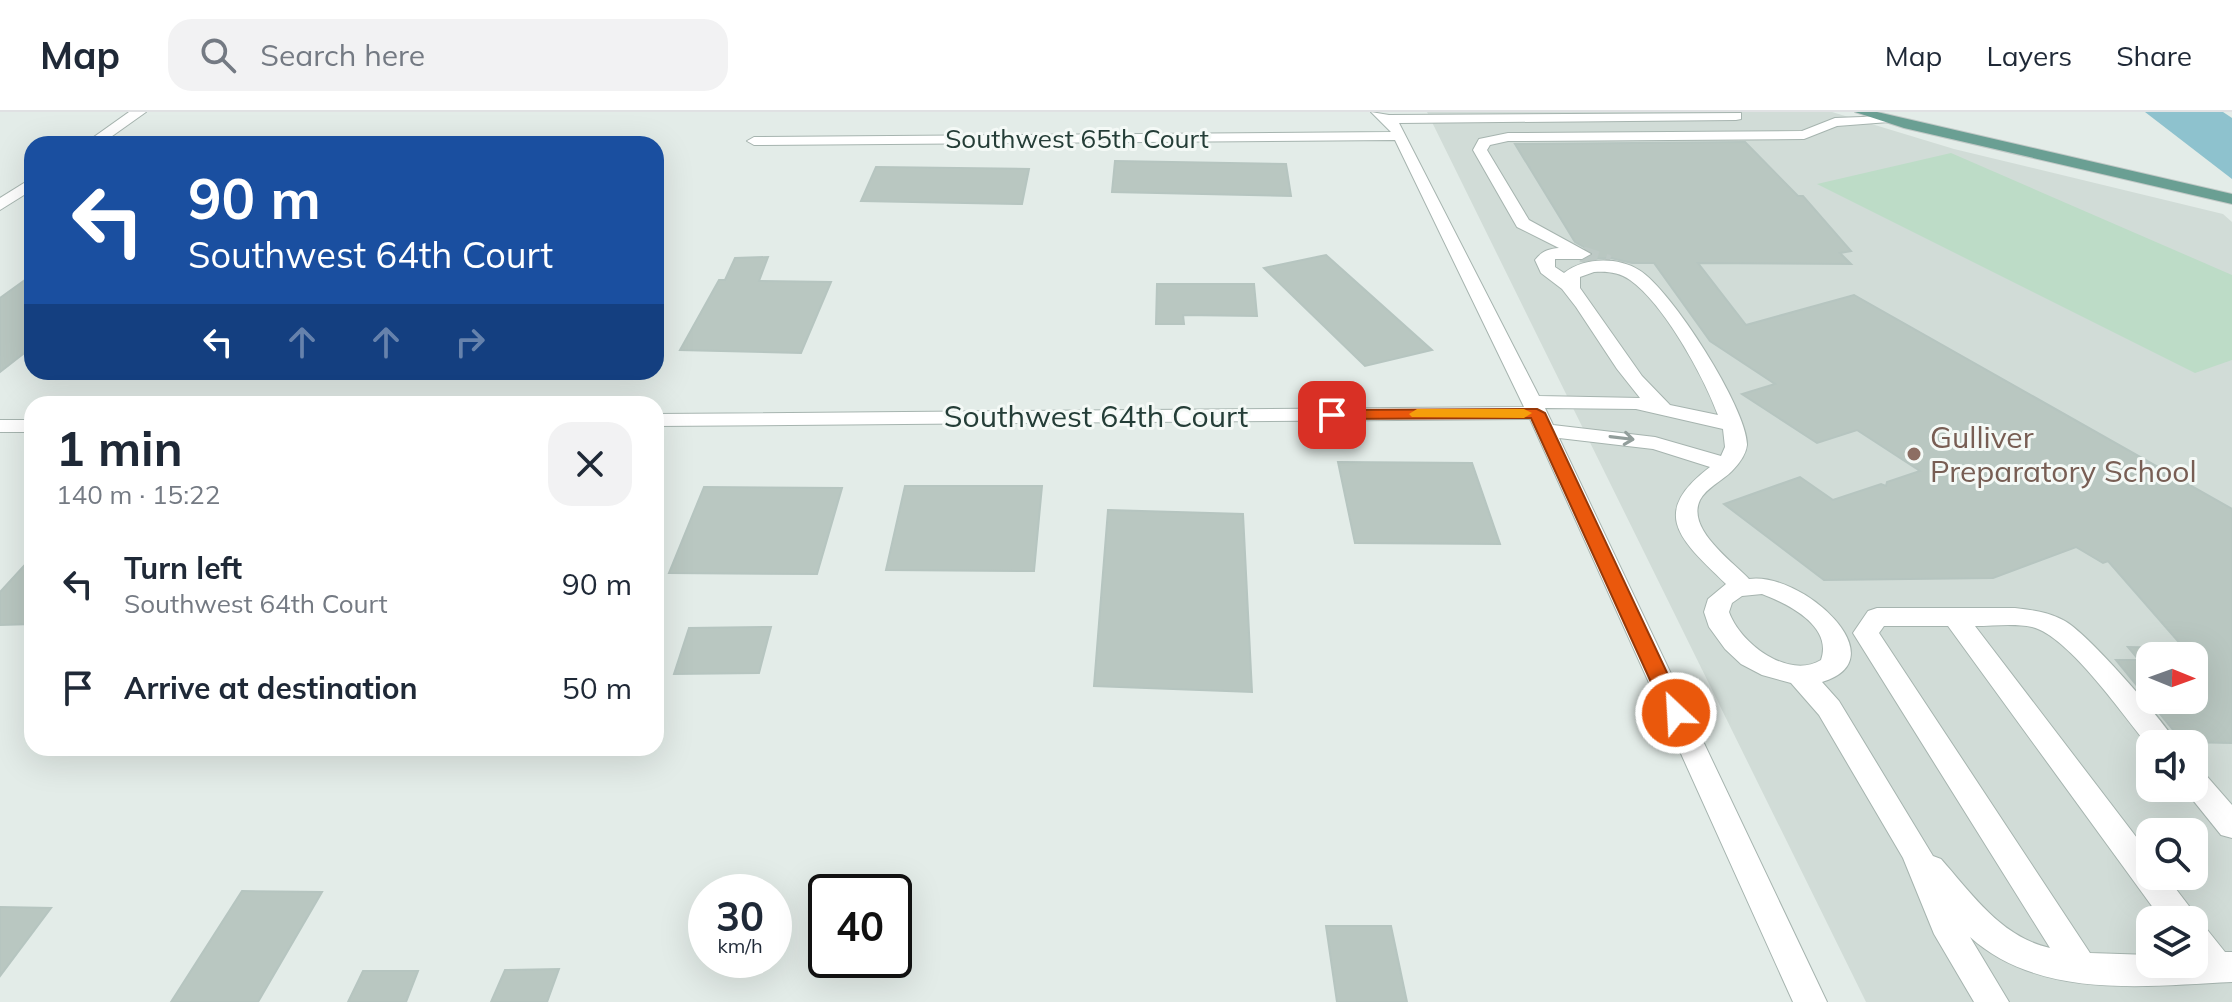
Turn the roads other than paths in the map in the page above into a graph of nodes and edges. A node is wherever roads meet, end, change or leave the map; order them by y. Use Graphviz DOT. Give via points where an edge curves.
graph roads {
  1 [pos="139,112"];
  2 [pos="1732,112"];
  3 [pos="1862,112"];
  4 [pos="1459,115"];
  5 [pos="1558,115"];
  6 [pos="1885,115"];
  7 [pos="1709,116"];
  8 [pos="1835,117"];
  9 [pos="1393,121"];
  10 [pos="1727,135"];
  11 [pos="103,136"];
  12 [pos="754,141"];
  13 [pos="24,188"];
  14 [pos="2232,199"];
  15 [pos="0,205"];
  16 [pos="1523,223"];
  17 [pos="1544,260"];
  18 [pos="1570,286"];
  19 [pos="1661,406"];
  20 [pos="1538,415"];
  21 [pos="664,420"];
  22 [pos="1733,425"];
  23 [pos="0,426"];
  24 [pos="24,426"];
  25 [pos="1725,464"];
  26 [pos="1742,586"];
  27 [pos="1955,617"];
  28 [pos="1830,630"];
  29 [pos="1866,633"];
  30 [pos="1800,676"];
  31 [pos="2151,730"];
  32 [pos="2208,798"];
  33 [pos="2232,826"];
  34 [pos="1917,854"];
  35 [pos="2171,906"];
  36 [pos="2208,951"];
  37 [pos="2081,968"];
  38 [pos="2224,968"];
  39 [pos="1810,1002"];
  40 [pos="1992,1002"];
  1 -- 11 [label="street"];
  2 -- 7 [label="street, Southwest 65th Court" via="1736,116"];
  3 -- 6 [label="main road"];
  4 -- 5 [label="street, Southwest 65th Court"];
  4 -- 9 [label="street, Southwest 65th Court"];
  5 -- 7 [label="street, Southwest 65th Court"];
  6 -- 8 [label="street"];
  6 -- 14 [label="main road" via="2086,169"];
  7 -- 10 [label="street"];
  8 -- 10 [label="street" via="1804,135"];
  9 -- 12 [label="street, Southwest 65th Court"];
  9 -- 20 [label="street"];
  10 -- 16 [label="street" via="1488,140 1480,150"];
  13 -- 15 [label="street"];
  16 -- 17 [label="street" via="1519,226 1533,251"];
  16 -- 17 [label="street" via="1582,254 1550,254"];
  17 -- 18 [label="street" via="1547,269"];
  18 -- 19 [label="street" via="1631,378"];
  18 -- 22 [label="street" via="1571,275 1594,266 1616,267 1642,280 1715,383"];
  19 -- 20 [label="street" via="1613,402"];
  19 -- 22 [label="street"];
  20 -- 21 [label="street, Southwest 64th Court"];
  20 -- 25 [label="street, one-way"];
  20 -- 39 [label="street"];
  22 -- 25 [label="street" via="1736,448"];
  23 -- 24 [label="street"];
  25 -- 26 [label="street" via="1696,490 1686,516"];
  26 -- 28 [label="street" via="1784,592 1803,602"];
  26 -- 30 [label="street" via="1726,591 1719,601 1722,628 1757,664"];
  27 -- 29 [label="street" via="1877,617"];
  27 -- 31 [label="street" via="2036,619 2056,627"];
  27 -- 35 [label="street"];
  28 -- 29 [label="street"];
  28 -- 30 [label="street" via="1839,656 1834,667"];
  29 -- 37 [label="street"];
  30 -- 34 [label="street" via="1829,708"];
  32 -- 33 [label="street"];
  34 -- 37 [label="street" via="1995,937 2024,955"];
  34 -- 40 [label="street" via="1945,924"];
  36 -- 38 [label="street"];
  37 -- 38 [label="street"];
}
